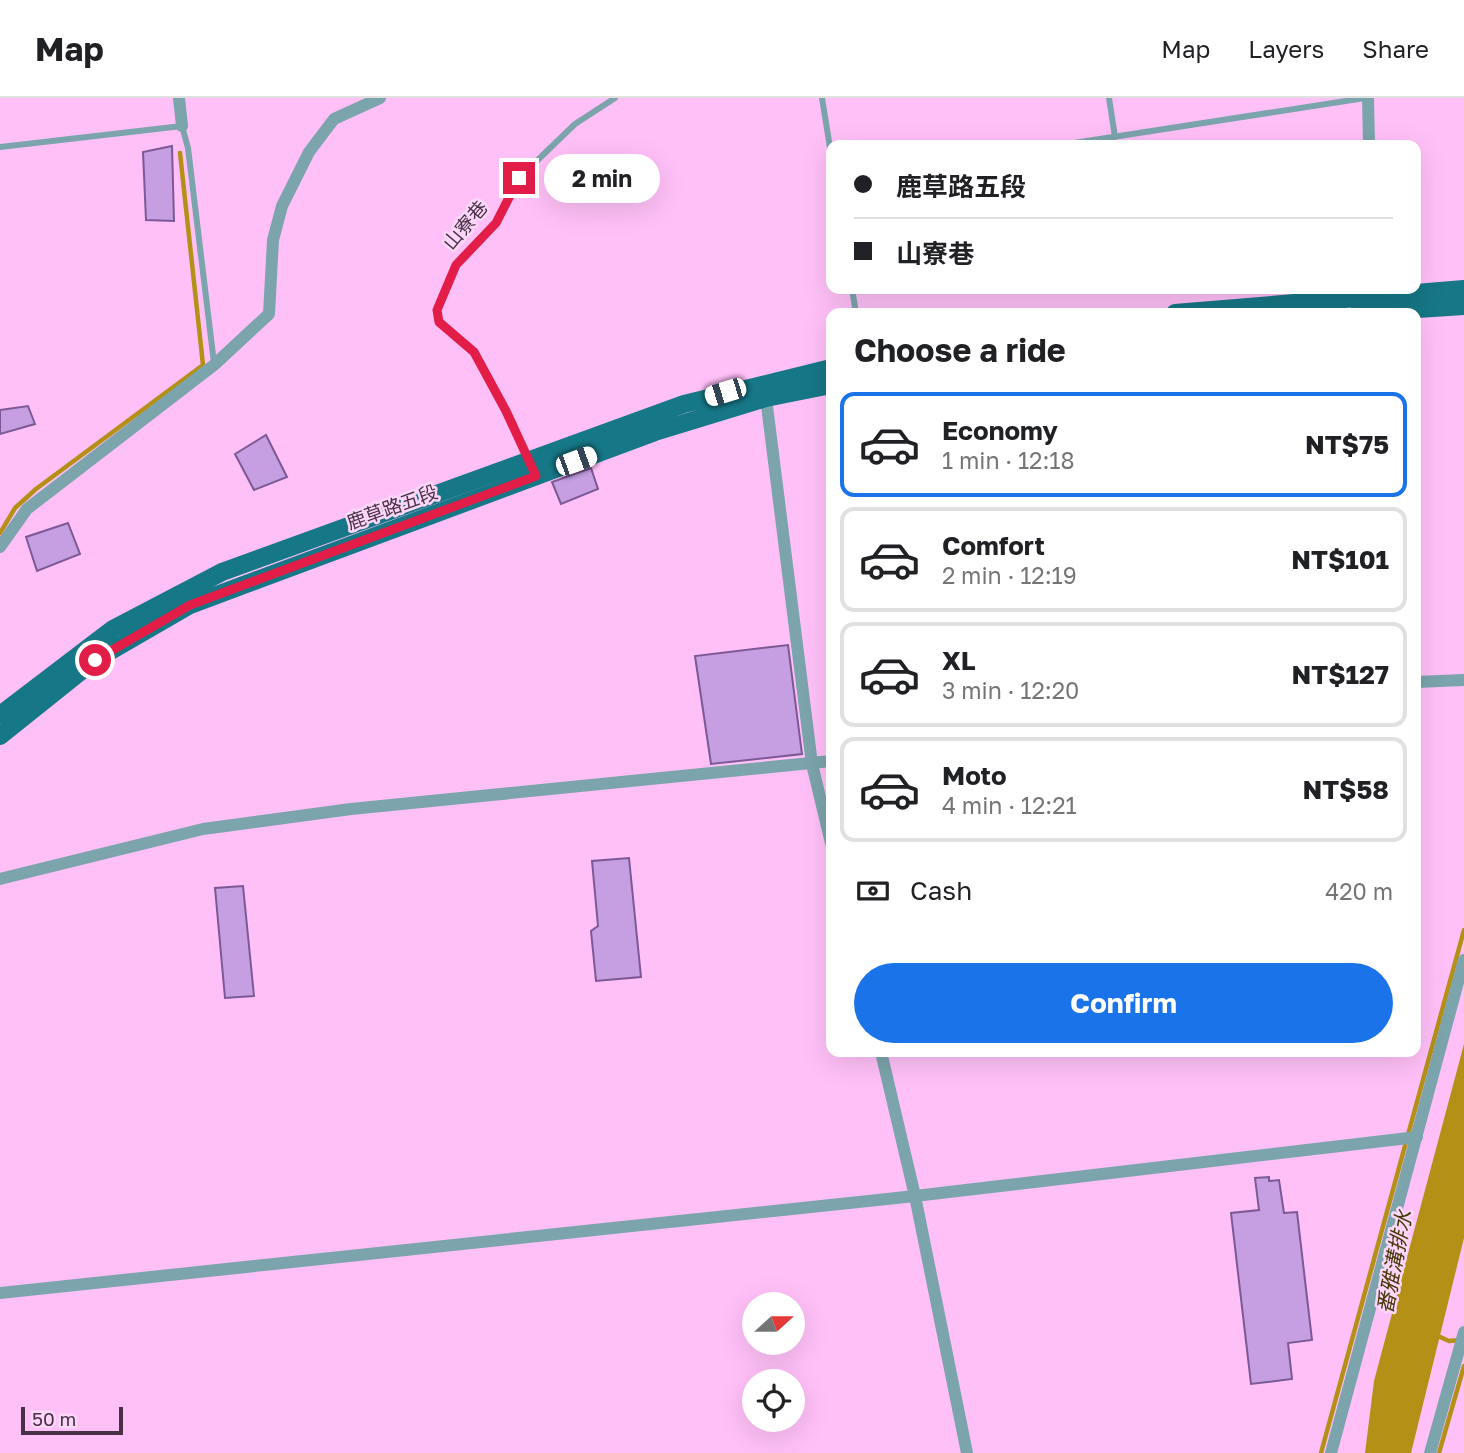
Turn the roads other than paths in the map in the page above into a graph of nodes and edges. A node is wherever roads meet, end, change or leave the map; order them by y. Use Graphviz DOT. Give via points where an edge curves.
graph roads {
  1 [pos="179,98"];
  2 [pos="380,98"];
  3 [pos="615,98"];
  4 [pos="822,98"];
  5 [pos="1109,98"];
  6 [pos="1366,98"];
  7 [pos="182,127"];
  8 [pos="1115,137"];
  9 [pos="829,140"];
  10 [pos="1095,140"];
  11 [pos="1368,140"];
  12 [pos="0,147"];
  13 [pos="1464,289"];
  14 [pos="1368,302"];
  15 [pos="1464,306"];
  16 [pos="1263,308"];
  17 [pos="214,365"];
  18 [pos="826,369"];
  19 [pos="826,386"];
  20 [pos="766,398"];
  21 [pos="533,468"];
  22 [pos="0,547"];
  23 [pos="1464,680"];
  24 [pos="1421,682"];
  25 [pos="0,715"];
  26 [pos="0,736"];
  27 [pos="826,762"];
  28 [pos="813,764"];
  29 [pos="826,821"];
  30 [pos="0,879"];
  31 [pos="1464,960"];
  32 [pos="882,1057"];
  33 [pos="1416,1137"];
  34 [pos="915,1196"];
  35 [pos="0,1293"];
  36 [pos="1464,1332"];
  37 [pos="967,1453"];
  38 [pos="1331,1453"];
  39 [pos="1430,1453"];
  1 -- 7 [label="street"];
  2 -- 17 [label="street" via="334,119 309,152 282,206 273,240 269,314"];
  3 -- 21 [label="lane, 山寮巷" via="575,124 519,178 496,223 456,265 437,310 439,322 474,352"];
  4 -- 9 [label="lane"];
  5 -- 8 [label="lane"];
  6 -- 8 [label="lane"];
  6 -- 11 [label="street"];
  7 -- 12 [label="lane"];
  7 -- 17 [label="lane"];
  8 -- 10 [label="lane"];
  13 -- 14 [label="main road"];
  14 -- 15 [label="main road"];
  14 -- 16 [label="main road"];
  17 -- 22 [label="street" via="27,509"];
  18 -- 21 [label="main road, 鹿草路五段" via="694,401"];
  19 -- 20 [label="main road, 鹿草路五段"];
  20 -- 21 [label="main road, 鹿草路五段"];
  20 -- 28 [label="street"];
  21 -- 25 [label="main road, 鹿草路五段" via="193,584 113,629"];
  21 -- 26 [label="main road, 鹿草路五段" via="190,605 95,660"];
  23 -- 24 [label="street"];
  27 -- 28 [label="street"];
  28 -- 29 [label="street"];
  28 -- 30 [label="street" via="351,809 216,827"];
  31 -- 33 [label="street"];
  32 -- 34 [label="street"];
  33 -- 34 [label="street"];
  33 -- 38 [label="street"];
  34 -- 35 [label="street"];
  34 -- 37 [label="street"];
  36 -- 39 [label="street"];
}
